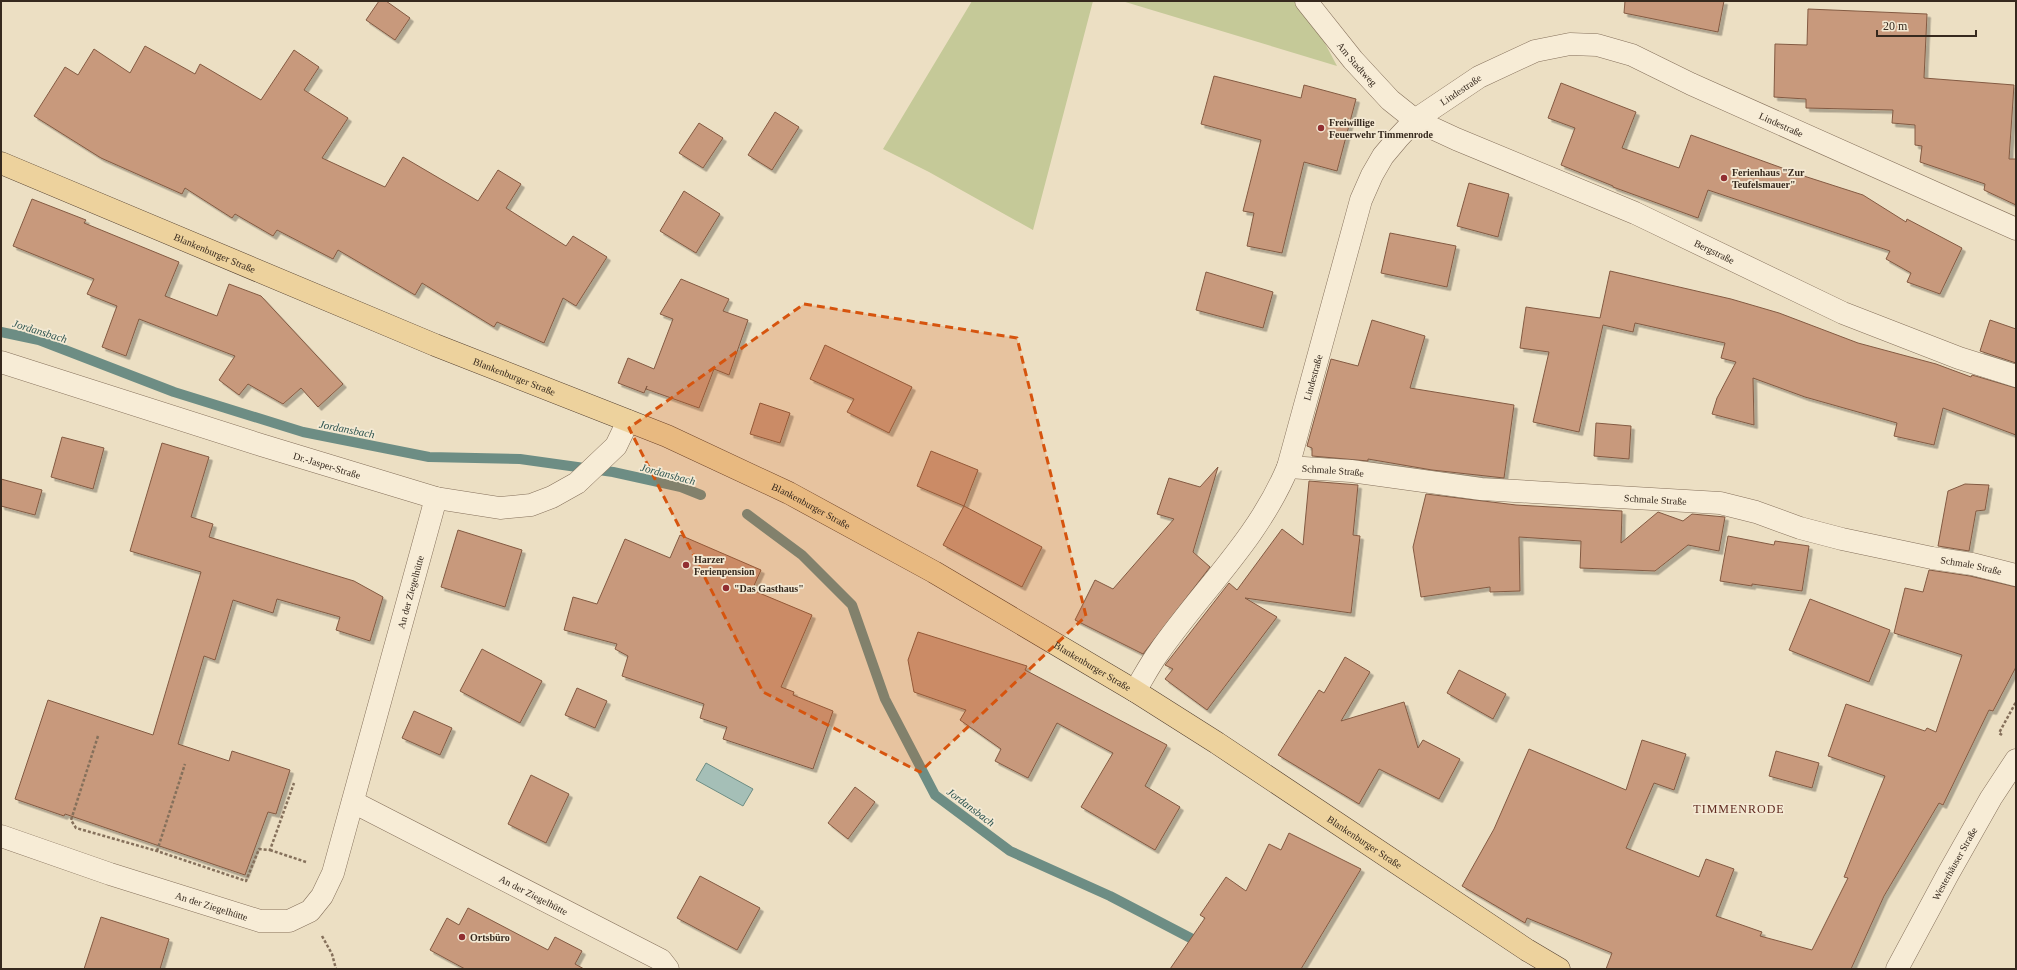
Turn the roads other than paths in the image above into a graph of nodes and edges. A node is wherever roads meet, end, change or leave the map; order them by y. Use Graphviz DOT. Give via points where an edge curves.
graph roads {
  1 [pos="1306,1"];
  2 [pos="1415,120"];
  3 [pos="1,163"];
  4 [pos="2016,229"];
  5 [pos="1,362"];
  6 [pos="2016,376"];
  7 [pos="628,421"];
  8 [pos="1288,467"];
  9 [pos="436,498"];
  10 [pos="2016,575"];
  11 [pos="1135,691"];
  12 [pos="2016,760"];
  13 [pos="353,802"];
  14 [pos="1,836"];
  15 [pos="668,969"];
  16 [pos="1559,969"];
  17 [pos="1897,969"];
  1 -- 2 [label="street, Am Stadtweg" via="1353,60 1390,100"];
  2 -- 4 [label="street, Lindestraße" via="1479,77 1535,51 1570,44 1597,45 1632,55 1690,84"];
  2 -- 6 [label="street, Bergstraße" via="1635,213 1842,313 1959,358"];
  2 -- 8 [label="street, Lindestraße" via="1383,156 1361,200"];
  3 -- 7 [label="main road, Blankenburger Straße" via="427,342"];
  5 -- 9 [label="street, Dr.-Jasper-Straße"];
  7 -- 9 [label="street, Dr.-Jasper-Straße" via="616,446 577,484 552,497 524,505 500,508"];
  7 -- 11 [label="main road, Blankenburger Straße" via="732,466 866,534"];
  8 -- 10 [label="street, Schmale Straße" via="1351,471 1481,489 1720,503 1842,539"];
  8 -- 11 [label="street, Lindestraße" via="1277,493 1260,521 1159,652"];
  9 -- 13 [label="street, An der Ziegelhütte"];
  11 -- 16 [label="main road, Blankenburger Straße"];
  12 -- 17 [label="street, Westerhäuser Straße" via="1980,819"];
  13 -- 14 [label="street, An der Ziegelhütte" via="333,873 322,896 310,911 289,921 260,922"];
  13 -- 15 [label="street, An der Ziegelhütte" via="661,960"];
}
